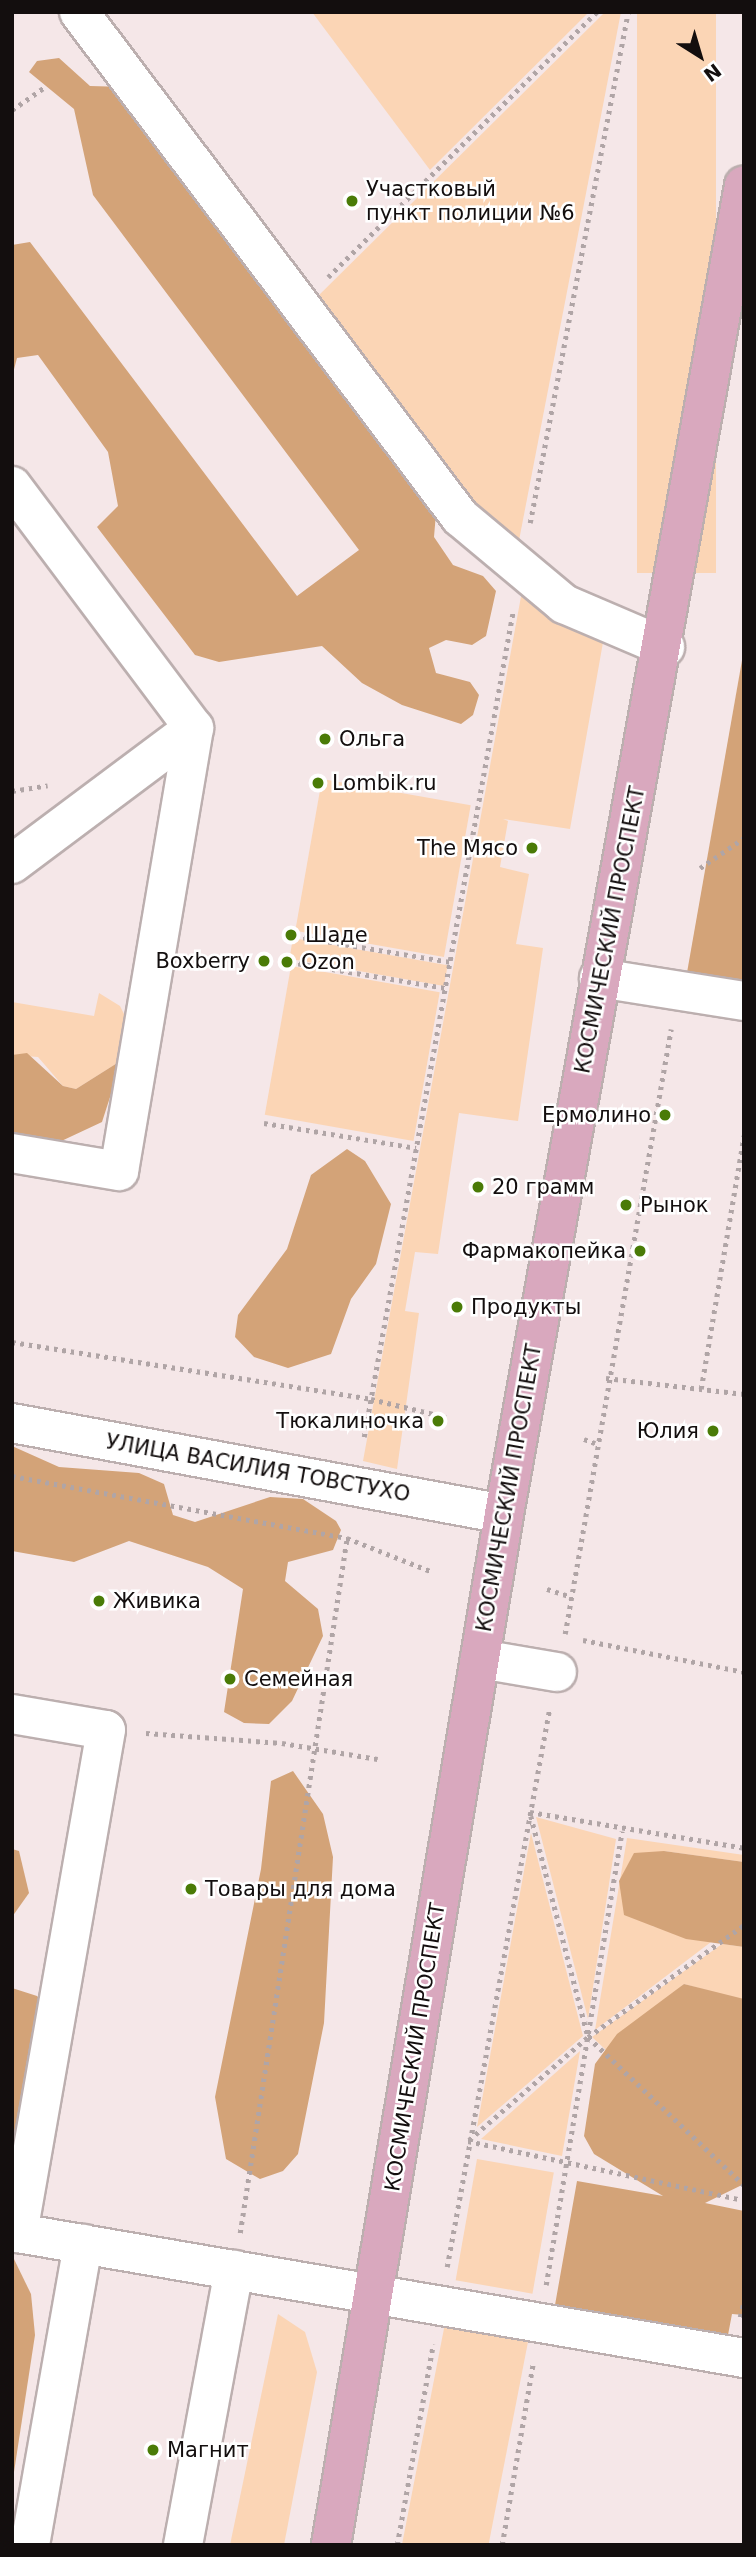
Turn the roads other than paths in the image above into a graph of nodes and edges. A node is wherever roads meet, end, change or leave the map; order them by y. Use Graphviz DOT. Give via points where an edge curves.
graph roads {
  1 [pos="79,12"];
  2 [pos="744,185"];
  3 [pos="12,486"];
  4 [pos="665,647"];
  5 [pos="194,728"];
  6 [pos="12,864"];
  7 [pos="599,978"];
  8 [pos="744,1001"];
  9 [pos="12,1153"];
  10 [pos="12,1423"];
  11 [pos="504,1514"];
  12 [pos="480,1659"];
  13 [pos="557,1672"];
  14 [pos="12,1714"];
  15 [pos="83,2244"];
  16 [pos="234,2270"];
  17 [pos="374,2295"];
  18 [pos="744,2358"];
  19 [pos="30,2545"];
  20 [pos="183,2545"];
  21 [pos="331,2545"];
  1 -- 4 [label="street" via="460,517 520,573 564,604"];
  2 -- 4 [label="main road, КОСМИЧЕСКИЙ ПРОСПЕКТ"];
  3 -- 5 [label="street"];
  4 -- 7 [label="main road, КОСМИЧЕСКИЙ ПРОСПЕКТ"];
  5 -- 6 [label="street"];
  5 -- 9 [label="street" via="119,1171"];
  7 -- 8 [label="street"];
  7 -- 11 [label="main road, КОСМИЧЕСКИЙ ПРОСПЕКТ"];
  10 -- 11 [label="street, УЛИЦА ВАСИЛИЯ ТОВСТУХО"];
  11 -- 12 [label="main road, КОСМИЧЕСКИЙ ПРОСПЕКТ"];
  12 -- 13 [label="street"];
  12 -- 17 [label="main road, КОСМИЧЕСКИЙ ПРОСПЕКТ"];
  14 -- 15 [label="street" via="106,1730 18,2233"];
  15 -- 16 [label="street"];
  15 -- 19 [label="street"];
  16 -- 17 [label="street"];
  16 -- 20 [label="street"];
  17 -- 18 [label="street"];
  17 -- 21 [label="main road, КОСМИЧЕСКИЙ ПРОСПЕКТ"];
}
